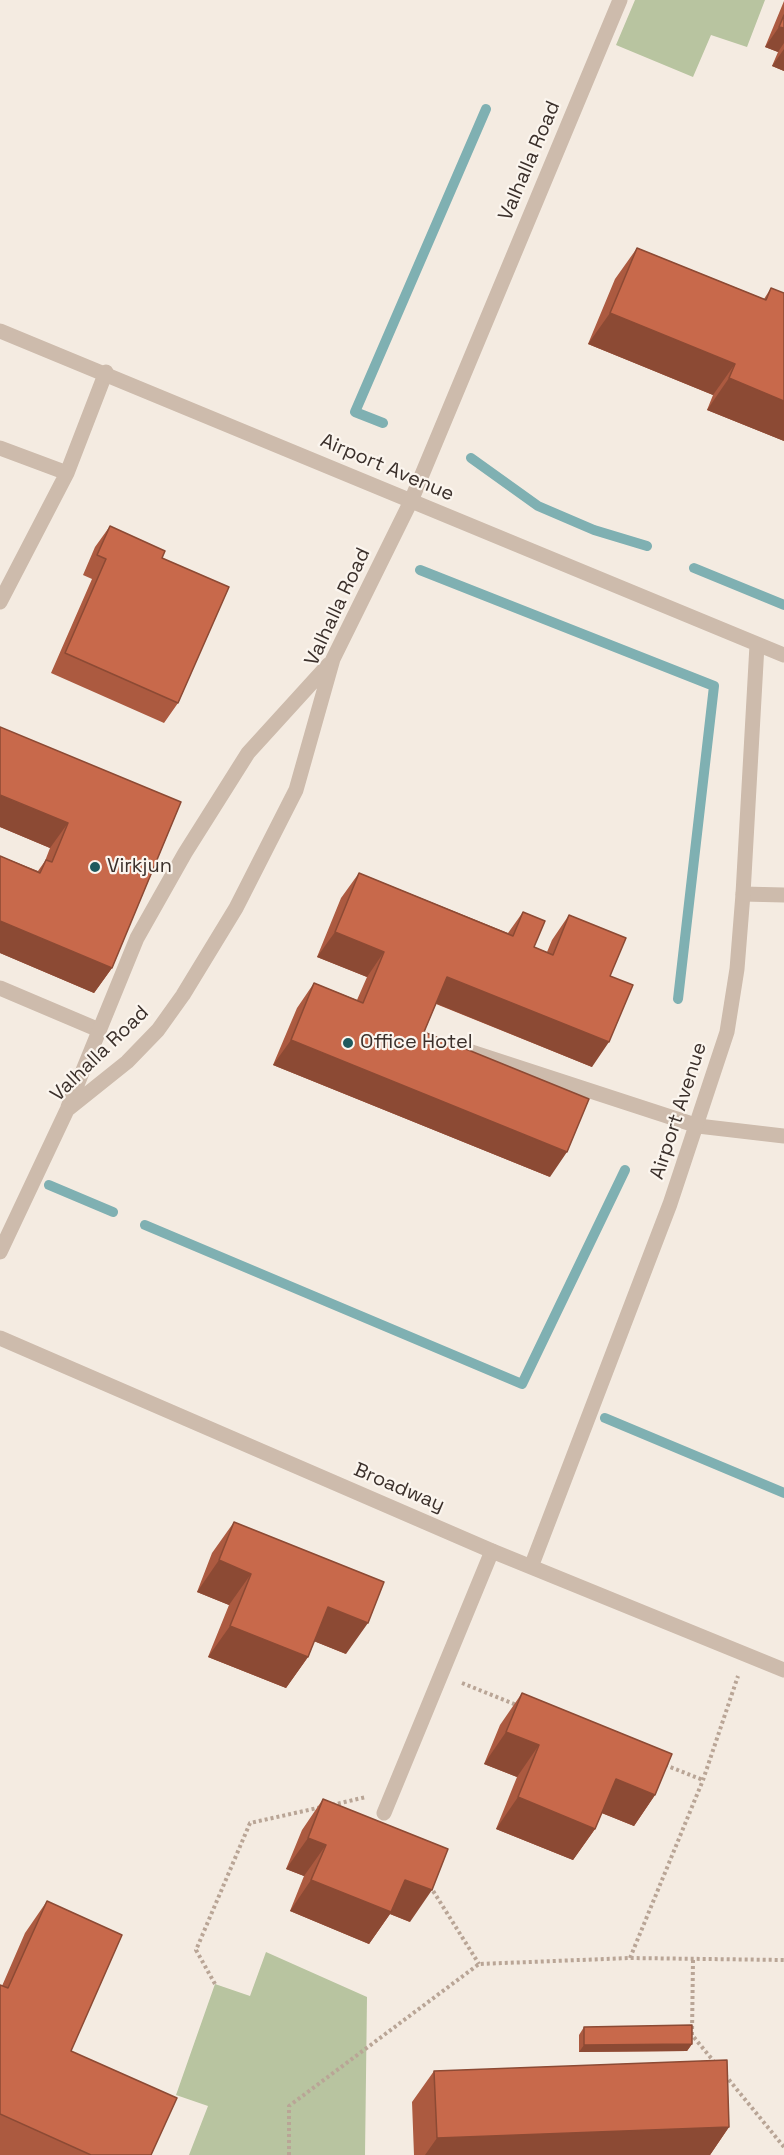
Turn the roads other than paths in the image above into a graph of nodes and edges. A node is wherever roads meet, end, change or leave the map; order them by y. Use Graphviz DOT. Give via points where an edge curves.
graph roads {
  1 [pos="620,0"];
  2 [pos="0,331"];
  3 [pos="106,372"];
  4 [pos="0,448"];
  5 [pos="67,473"];
  6 [pos="411,501"];
  7 [pos="0,602"];
  8 [pos="757,645"];
  9 [pos="784,655"];
  10 [pos="333,659"];
  11 [pos="743,894"];
  12 [pos="784,895"];
  13 [pos="0,988"];
  14 [pos="99,1030"];
  15 [pos="456,1047"];
  16 [pos="67,1110"];
  17 [pos="698,1126"];
  18 [pos="784,1136"];
  19 [pos="0,1252"];
  20 [pos="0,1338"];
  21 [pos="492,1551"];
  22 [pos="531,1567"];
  23 [pos="784,1671"];
  24 [pos="384,1813"];
  1 -- 6 [label="street, Valhalla Road"];
  2 -- 3 [label="street, Airport Avenue"];
  3 -- 5 [label="street"];
  3 -- 6 [label="street, Airport Avenue"];
  4 -- 5 [label="street"];
  5 -- 7 [label="street"];
  6 -- 8 [label="street, Airport Avenue"];
  6 -- 10 [label="street, Valhalla Road"];
  8 -- 9 [label="street, Airport Avenue"];
  8 -- 11 [label="street, Airport Avenue"];
  10 -- 14 [label="street" via="248,753 137,938"];
  10 -- 16 [label="street, Valhalla Road" via="296,790 236,908 158,1030 127,1062"];
  11 -- 12 [label="street"];
  11 -- 17 [label="street, Airport Avenue" via="727,1032"];
  13 -- 14 [label="street"];
  14 -- 16 [label="street"];
  15 -- 17 [label="street"];
  16 -- 19 [label="street, Valhalla Road"];
  17 -- 18 [label="street"];
  17 -- 22 [label="street, Airport Avenue"];
  20 -- 21 [label="street, Broadway"];
  21 -- 22 [label="street, Broadway"];
  21 -- 24 [label="street"];
  22 -- 23 [label="street, Broadway"];
}
